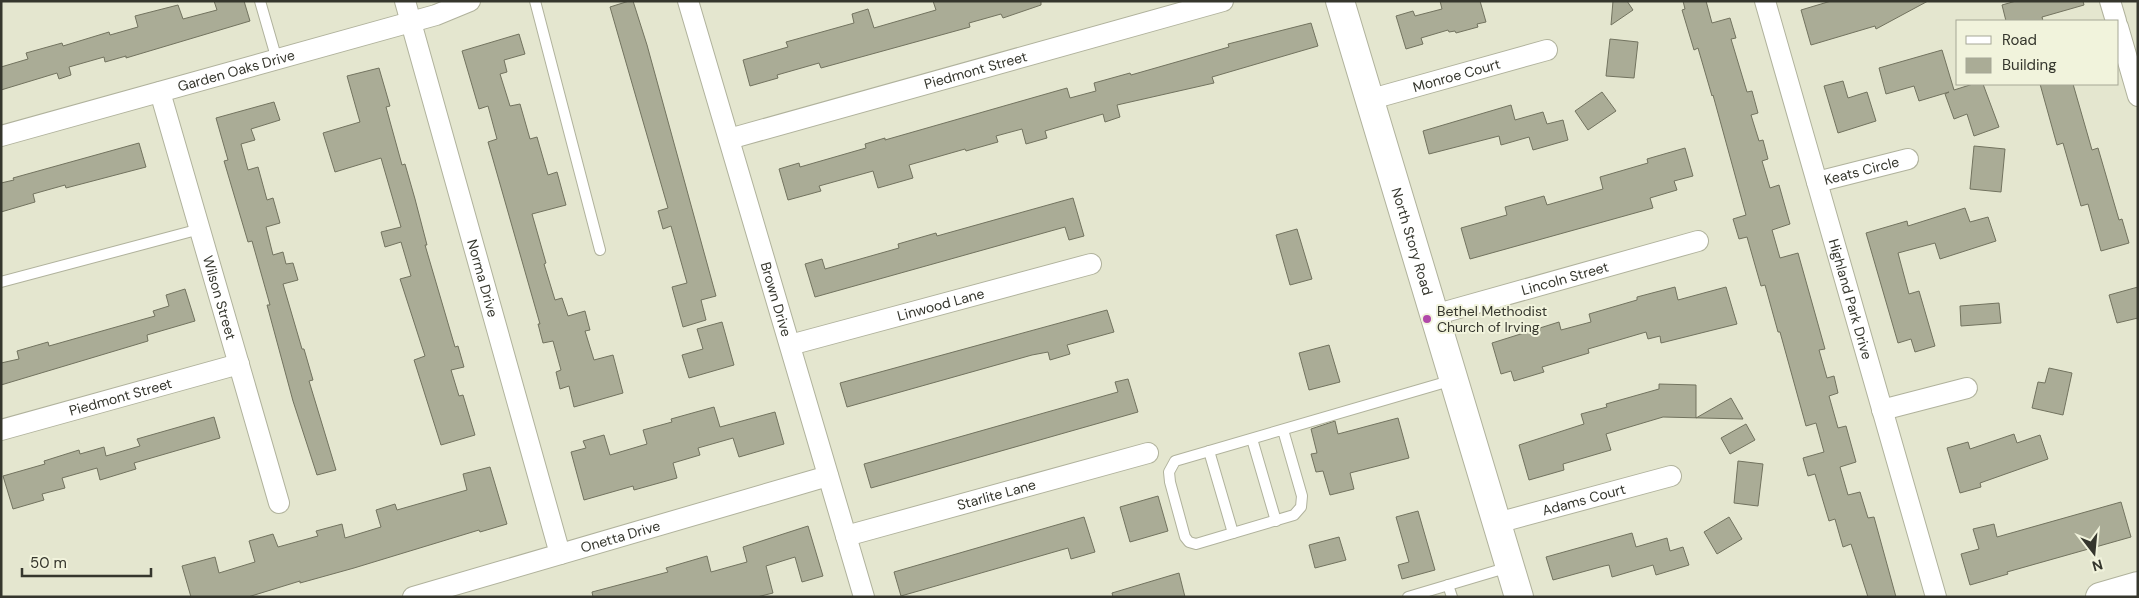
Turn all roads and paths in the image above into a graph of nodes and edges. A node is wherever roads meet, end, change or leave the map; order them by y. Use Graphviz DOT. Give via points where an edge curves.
graph roads {
  1 [pos="260,1"];
  2 [pos="404,1"];
  3 [pos="470,1"];
  4 [pos="535,1"];
  5 [pos="688,1"];
  6 [pos="1223,1"];
  7 [pos="1340,1"];
  8 [pos="1765,1"];
  9 [pos="2110,1"];
  10 [pos="2116,20"];
  11 [pos="410,22"];
  12 [pos="2119,30"];
  13 [pos="1546,50"];
  14 [pos="277,60"];
  15 [pos="160,92"];
  16 [pos="2138,96"];
  17 [pos="1368,100"];
  18 [pos="1,136"];
  19 [pos="729,139"];
  20 [pos="1908,159"];
  21 [pos="1817,182"];
  22 [pos="200,229"];
  23 [pos="1698,241"];
  24 [pos="600,250"];
  25 [pos="1091,264"];
  26 [pos="1,282"];
  27 [pos="1434,315"];
  28 [pos="790,344"];
  29 [pos="239,364"];
  30 [pos="1453,380"];
  31 [pos="1967,388"];
  32 [pos="1882,410"];
  33 [pos="1,430"];
  34 [pos="1283,430"];
  35 [pos="1252,439"];
  36 [pos="1209,451"];
  37 [pos="1148,453"];
  38 [pos="828,476"];
  39 [pos="1671,476"];
  40 [pos="279,503"];
  41 [pos="1276,520"];
  42 [pos="1497,524"];
  43 [pos="1234,533"];
  44 [pos="846,536"];
  45 [pos="560,554"];
  46 [pos="1510,567"];
  47 [pos="1448,585"];
  48 [pos="2138,586"];
  49 [pos="413,597"];
  50 [pos="864,597"];
  51 [pos="1408,597"];
  52 [pos="1452,597"];
  53 [pos="1519,597"];
  54 [pos="1936,597"];
  55 [pos="2100,597"];
  1 -- 14 [label="lane"];
  2 -- 11 [label="street, Norma Drive"];
  3 -- 11 [label="street, Garden Oaks Drive"];
  4 -- 24 [label="lane"];
  5 -- 19 [label="street, Brown Drive"];
  6 -- 19 [label="street, Piedmont Street"];
  7 -- 17 [label="main road, North Story Road"];
  8 -- 21 [label="street, Highland Park Drive"];
  9 -- 10 [label="street"];
  11 -- 14 [label="street, Garden Oaks Drive"];
  11 -- 45 [label="street, Norma Drive"];
  12 -- 16 [label="street"];
  13 -- 17 [label="street, Monroe Court"];
  14 -- 15 [label="street, Garden Oaks Drive"];
  15 -- 18 [label="street, Garden Oaks Drive"];
  15 -- 22 [label="street, Wilson Street"];
  17 -- 27 [label="main road, North Story Road"];
  19 -- 28 [label="street, Brown Drive"];
  20 -- 21 [label="street, Keats Circle"];
  21 -- 32 [label="street, Highland Park Drive"];
  22 -- 26 [label="lane"];
  22 -- 29 [label="street, Wilson Street"];
  23 -- 27 [label="street, Lincoln Street"];
  25 -- 28 [label="street, Linwood Lane"];
  27 -- 30 [label="main road, North Story Road"];
  28 -- 38 [label="street, Brown Drive"];
  29 -- 33 [label="street, Piedmont Street"];
  29 -- 40 [label="street, Wilson Street"];
  30 -- 34 [label="lane"];
  30 -- 42 [label="main road, North Story Road"];
  31 -- 32 [label="street"];
  32 -- 54 [label="street, Highland Park Drive"];
  34 -- 35 [label="lane"];
  34 -- 41 [label="lane" via="1302,496 1301,507 1294,515"];
  35 -- 36 [label="lane"];
  35 -- 41 [label="lane"];
  36 -- 43 [label="lane"];
  36 -- 43 [label="lane" via="1175,461 1169,472 1185,537 1196,544"];
  37 -- 44 [label="street, Starlite Lane"];
  38 -- 44 [label="street, Brown Drive"];
  38 -- 45 [label="street, Onetta Drive"];
  39 -- 42 [label="street, Adams Court"];
  41 -- 43 [label="lane"];
  42 -- 46 [label="main road, North Story Road"];
  44 -- 50 [label="street, Brown Drive"];
  45 -- 49 [label="street, Onetta Drive"];
  46 -- 47 [label="lane"];
  46 -- 53 [label="main road, North Story Road"];
  47 -- 51 [label="lane"];
  47 -- 52 [label="lane"];
  48 -- 55 [label="main road"];
}
